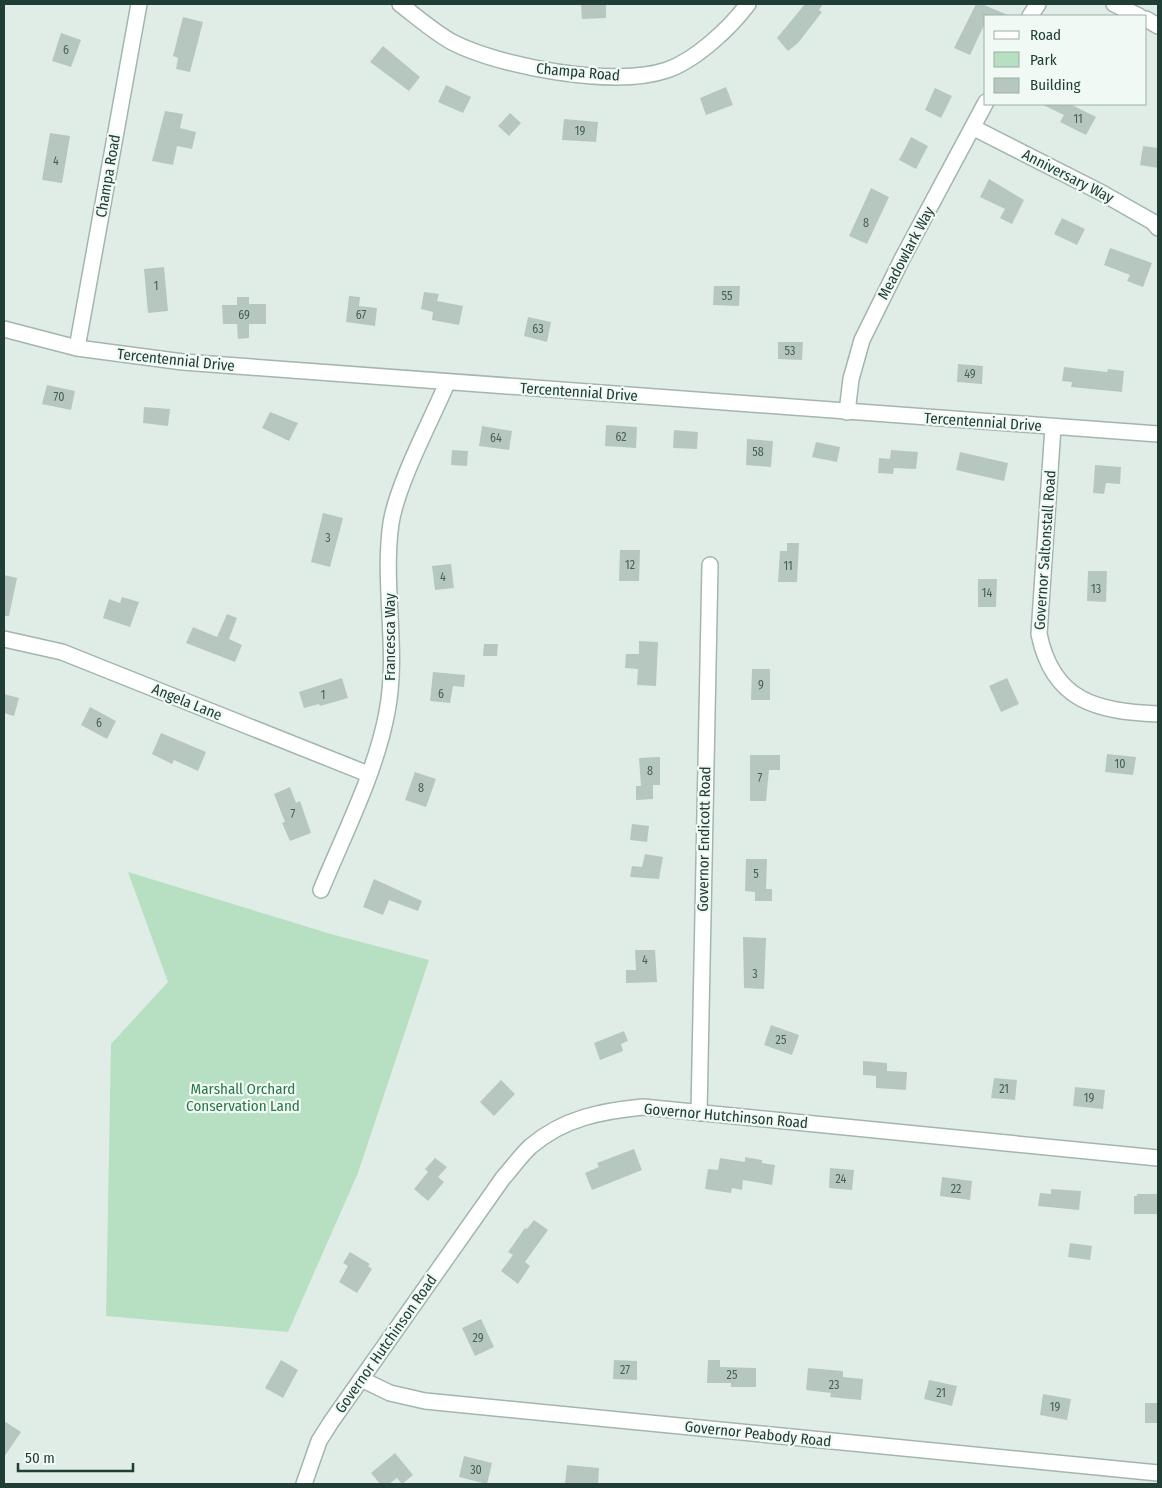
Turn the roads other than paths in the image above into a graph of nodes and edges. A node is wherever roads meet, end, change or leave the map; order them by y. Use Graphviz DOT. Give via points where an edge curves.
graph roads {
  1 [pos="139,4"];
  2 [pos="400,4"];
  3 [pos="748,4"];
  4 [pos="1038,4"];
  5 [pos="1114,4"];
  6 [pos="1031,15"];
  7 [pos="1137,15"];
  8 [pos="985,105"];
  9 [pos="974,128"];
  10 [pos="1158,228"];
  11 [pos="4,329"];
  12 [pos="77,348"];
  13 [pos="447,383"];
  14 [pos="847,412"];
  15 [pos="1054,427"];
  16 [pos="1158,434"];
  17 [pos="710,565"];
  18 [pos="4,639"];
  19 [pos="1158,714"];
  20 [pos="368,774"];
  21 [pos="321,890"];
  22 [pos="699,1113"];
  23 [pos="1158,1158"];
  24 [pos="361,1379"];
  25 [pos="1158,1473"];
  26 [pos="304,1484"];
  1 -- 12 [label="street, Champa Road"];
  2 -- 3 [label="street, Champa Road" via="452,41 517,66 561,73 636,76 667,70 700,51 732,26"];
  4 -- 6 [label="street"];
  5 -- 7 [label="street"];
  8 -- 9 [label="street, Meadowlark Way"];
  9 -- 10 [label="street, Anniversary Way" via="1102,193"];
  9 -- 14 [label="street, Meadowlark Way" via="862,340 851,379"];
  11 -- 12 [label="street, Tercentennial Drive"];
  12 -- 13 [label="street, Tercentennial Drive" via="183,362"];
  13 -- 14 [label="street, Tercentennial Drive"];
  13 -- 20 [label="street, Francesca Way" via="406,478 392,522 390,694 387,715"];
  14 -- 15 [label="street, Tercentennial Drive"];
  15 -- 16 [label="street, Tercentennial Drive"];
  15 -- 19 [label="street, Governor Saltonstall Road" via="1039,634 1043,655 1054,675 1089,704 1118,712"];
  17 -- 22 [label="street, Governor Endicott Road"];
  18 -- 20 [label="street, Angela Lane" via="62,652"];
  20 -- 21 [label="street, Francesca Way"];
  22 -- 23 [label="street, Governor Hutchinson Road"];
  22 -- 24 [label="street, Governor Hutchinson Road" via="643,1107 603,1111 564,1124 531,1146 503,1178"];
  24 -- 25 [label="street, Governor Peabody Road" via="390,1393 425,1401"];
  24 -- 26 [label="street, Governor Hutchinson Road" via="319,1442"];
}
